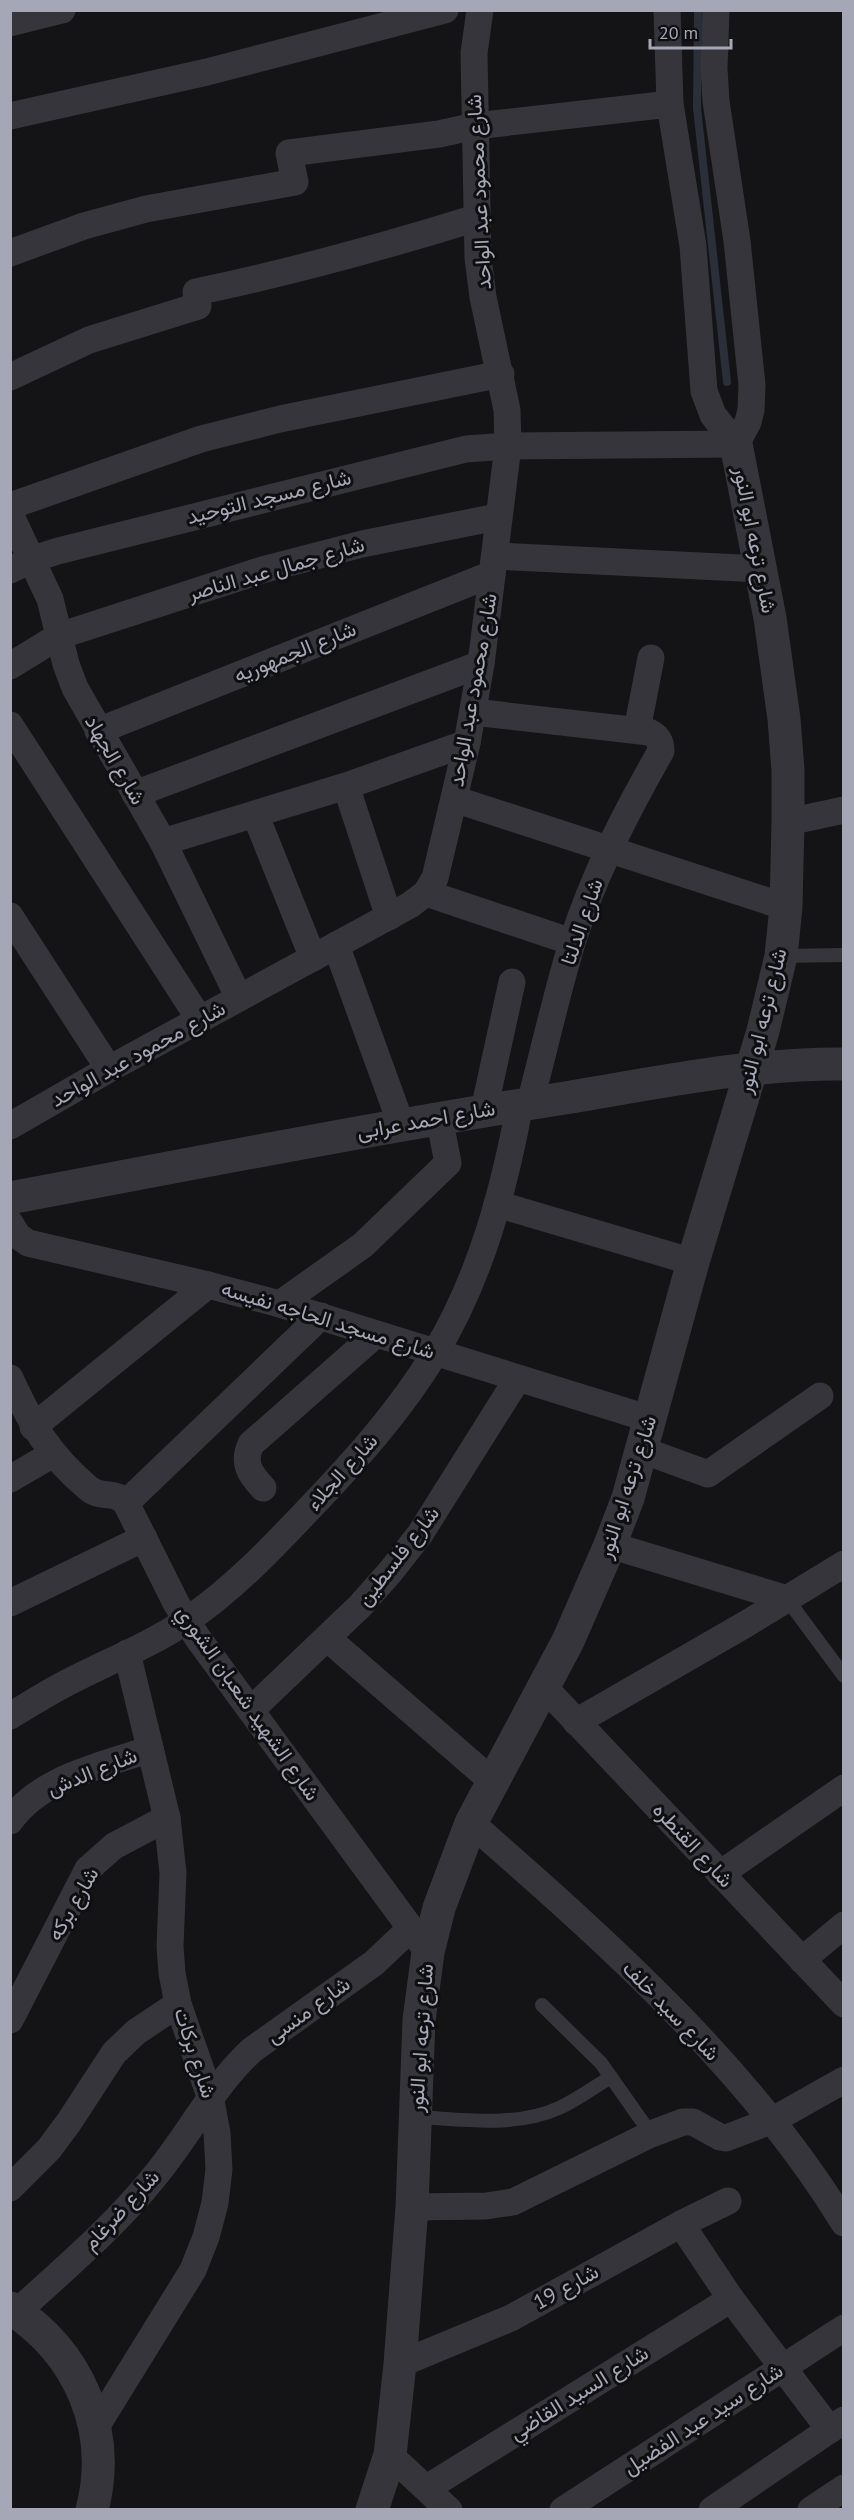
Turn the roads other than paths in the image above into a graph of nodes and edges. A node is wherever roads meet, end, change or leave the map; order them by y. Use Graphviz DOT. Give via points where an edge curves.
graph roads {
  1 [pos="62,10"];
  2 [pos="445,10"];
  3 [pos="480,10"];
  4 [pos="667,10"];
  5 [pos="716,10"];
  6 [pos="10,23"];
  7 [pos="670,104"];
  8 [pos="10,116"];
  9 [pos="475,126"];
  10 [pos="476,218"];
  11 [pos="10,253"];
  12 [pos="501,374"];
  13 [pos="10,377"];
  14 [pos="736,444"];
  15 [pos="508,446"];
  16 [pos="10,506"];
  17 [pos="10,514"];
  18 [pos="497,517"];
  19 [pos="22,564"];
  20 [pos="494,565"];
  21 [pos="761,568"];
  22 [pos="59,636"];
  23 [pos="651,658"];
  24 [pos="481,664"];
  25 [pos="10,666"];
  26 [pos="472,712"];
  27 [pos="10,725"];
  28 [pos="637,730"];
  29 [pos="98,731"];
  30 [pos="467,743"];
  31 [pos="346,786"];
  32 [pos="135,794"];
  33 [pos="454,799"];
  34 [pos="843,810"];
  35 [pos="255,814"];
  36 [pos="788,822"];
  37 [pos="163,843"];
  38 [pos="610,849"];
  39 [pos="426,893"];
  40 [pos="786,907"];
  41 [pos="10,916"];
  42 [pos="389,916"];
  43 [pos="572,942"];
  44 [pos="325,951"];
  45 [pos="843,955"];
  46 [pos="781,956"];
  47 [pos="512,982"];
  48 [pos="239,998"];
  49 [pos="200,1020"];
  50 [pos="843,1064"];
  51 [pos="751,1068"];
  52 [pos="109,1069"];
  53 [pos="525,1104"];
  54 [pos="484,1110"];
  55 [pos="439,1117"];
  56 [pos="13,1118"];
  57 [pos="401,1124"];
  58 [pos="10,1198"];
  59 [pos="497,1204"];
  60 [pos="10,1223"];
  61 [pos="693,1262"];
  62 [pos="208,1284"];
  63 [pos="280,1304"];
  64 [pos="321,1316"];
  65 [pos="376,1334"];
  66 [pos="436,1352"];
  67 [pos="10,1378"];
  68 [pos="518,1378"];
  69 [pos="820,1396"];
  70 [pos="650,1419"];
  71 [pos="33,1427"];
  72 [pos="642,1450"];
  73 [pos="53,1454"];
  74 [pos="10,1479"];
  75 [pos="263,1488"];
  76 [pos="126,1503"];
  77 [pos="144,1538"];
  78 [pos="610,1545"];
  79 [pos="843,1564"];
  80 [pos="787,1599"];
  81 [pos="10,1603"];
  82 [pos="186,1621"];
  83 [pos="327,1638"];
  84 [pos="127,1653"];
  85 [pos="843,1676"];
  86 [pos="543,1686"];
  87 [pos="251,1710"];
  88 [pos="10,1716"];
  89 [pos="576,1722"];
  90 [pos="150,1749"];
  91 [pos="492,1781"];
  92 [pos="843,1788"];
  93 [pos="167,1818"];
  94 [pos="10,1821"];
  95 [pos="471,1823"];
  96 [pos="720,1874"];
  97 [pos="843,1925"];
  98 [pos="419,1940"];
  99 [pos="802,1960"];
  100 [pos="178,2004"];
  101 [pos="843,2004"];
  102 [pos="542,2005"];
  103 [pos="10,2020"];
  104 [pos="611,2077"];
  105 [pos="843,2080"];
  106 [pos="210,2096"];
  107 [pos="415,2117"];
  108 [pos="773,2120"];
  109 [pos="651,2134"];
  110 [pos="10,2188"];
  111 [pos="728,2201"];
  112 [pos="412,2207"];
  113 [pos="841,2214"];
  114 [pos="681,2224"];
  115 [pos="731,2299"];
  116 [pos="14,2310"];
  117 [pos="843,2328"];
  118 [pos="400,2364"];
  119 [pos="783,2367"];
  120 [pos="837,2425"];
  121 [pos="96,2427"];
  122 [pos="390,2455"];
  123 [pos="427,2487"];
  124 [pos="843,2487"];
  125 [pos="92,2510"];
  126 [pos="372,2510"];
  127 [pos="449,2510"];
  128 [pos="563,2510"];
  129 [pos="712,2510"];
  130 [pos="811,2510"];
  1 -- 6 [label="street"];
  2 -- 8 [label="street" via="207,72"];
  3 -- 9 [label="street, شارع محمود عبد الواحد" via="474,53"];
  4 -- 7 [label="street, شارع ترعه ابو النور"];
  5 -- 14 [label="street, شارع ترعه ابو النور" via="716,101 752,385 748,422"];
  7 -- 9 [label="street"];
  7 -- 14 [label="street, شارع ترعه ابو النور" via="693,246 704,391 713,415"];
  9 -- 10 [label="street, شارع محمود عبد الواحد"];
  9 -- 11 [label="street" via="289,153 295,182 146,209"];
  10 -- 12 [label="street, شارع محمود عبد الواحد" via="483,297"];
  10 -- 13 [label="street" via="380,248 196,292 198,306 90,340"];
  12 -- 15 [label="street, شارع محمود عبد الواحد"];
  12 -- 16 [label="street" via="210,437"];
  14 -- 15 [label="street, شارع مسجد التوحيد"];
  14 -- 21 [label="street, شارع ترعه ابو النور"];
  15 -- 18 [label="street, شارع محمود عبد الواحد"];
  15 -- 19 [label="street, شارع مسجد التوحيد" via="445,453"];
  17 -- 19 [label="street, شارع الجهاد"];
  18 -- 20 [label="street, شارع محمود عبد الواحد"];
  18 -- 22 [label="street, شارع جمال عبد الناصر" via="295,560"];
  19 -- 22 [label="street, شارع الجهاد" via="50,599"];
  20 -- 21 [label="street"];
  20 -- 24 [label="street, شارع محمود عبد الواحد"];
  20 -- 29 [label="street, شارع الجمهوريه"];
  21 -- 36 [label="street, شارع ترعه ابو النور" via="784,719"];
  22 -- 25 [label="street, شارع جمال عبد الناصر"];
  22 -- 29 [label="street, شارع الجهاد" via="75,688"];
  23 -- 28 [label="street"];
  24 -- 26 [label="street, شارع محمود عبد الواحد"];
  24 -- 32 [label="street"];
  26 -- 28 [label="street"];
  26 -- 30 [label="street, شارع محمود عبد الواحد"];
  27 -- 49 [label="street"];
  28 -- 38 [label="street, شارع الدلتا" via="655,734 661,751"];
  29 -- 32 [label="street, شارع الجهاد"];
  30 -- 31 [label="street"];
  30 -- 33 [label="street, شارع محمود عبد الواحد"];
  31 -- 35 [label="street"];
  31 -- 42 [label="street"];
  32 -- 37 [label="street, شارع الجهاد"];
  33 -- 38 [label="street"];
  33 -- 39 [label="street, شارع محمود عبد الواحد" via="438,870"];
  34 -- 36 [label="street"];
  35 -- 37 [label="street"];
  35 -- 44 [label="street"];
  36 -- 40 [label="street, شارع ترعه ابو النور"];
  37 -- 48 [label="street, شارع الجهاد"];
  38 -- 40 [label="street"];
  38 -- 43 [label="street, شارع الدلتا"];
  39 -- 42 [label="street, شارع محمود عبد الواحد"];
  39 -- 43 [label="street"];
  40 -- 46 [label="street, شارع ترعه ابو النور"];
  41 -- 52 [label="street"];
  42 -- 44 [label="street, شارع محمود عبد الواحد"];
  43 -- 53 [label="street, شارع الدلتا"];
  44 -- 48 [label="street, شارع محمود عبد الواحد"];
  44 -- 57 [label="street"];
  45 -- 46 [label="lane"];
  46 -- 51 [label="street, شارع ترعه ابو النور"];
  47 -- 54 [label="street"];
  48 -- 49 [label="street, شارع محمود عبد الواحد"];
  49 -- 52 [label="street, شارع محمود عبد الواحد"];
  50 -- 51 [label="street, شارع احمد عرابى"];
  51 -- 53 [label="street, شارع احمد عرابى"];
  51 -- 61 [label="street, شارع ترعه ابو النور"];
  52 -- 56 [label="street, شارع محمود عبد الواحد"];
  53 -- 54 [label="street, شارع احمد عرابى"];
  53 -- 59 [label="street, شارع الجلاء"];
  54 -- 55 [label="street, شارع احمد عرابى"];
  55 -- 57 [label="street, شارع احمد عرابى"];
  55 -- 63 [label="street" via="448,1163 363,1245"];
  57 -- 58 [label="street, شارع احمد عرابى"];
  59 -- 61 [label="street"];
  59 -- 66 [label="street, شارع الجلاء" via="468,1285"];
  60 -- 62 [label="street, شارع مسجد الحاجه نفيسه" via="28,1243"];
  61 -- 70 [label="street, شارع ترعه ابو النور"];
  62 -- 63 [label="street, شارع مسجد الحاجه نفيسه"];
  62 -- 71 [label="street"];
  63 -- 64 [label="street, شارع مسجد الحاجه نفيسه"];
  64 -- 65 [label="street, شارع مسجد الحاجه نفيسه"];
  64 -- 76 [label="street"];
  65 -- 66 [label="street, شارع مسجد الحاجه نفيسه"];
  65 -- 75 [label="street" via="251,1444 247,1467"];
  66 -- 68 [label="street, شارع مسجد الحاجه نفيسه"];
  66 -- 82 [label="street, شارع الجلاء" via="394,1413 347,1468 233,1584"];
  67 -- 71 [label="street"];
  68 -- 70 [label="street, شارع مسجد الحاجه نفيسه"];
  68 -- 83 [label="street, شارع فلسطين" via="420,1534 360,1606"];
  69 -- 72 [label="street" via="708,1474"];
  70 -- 72 [label="street, شارع ترعه ابو النور"];
  71 -- 73 [label="street"];
  72 -- 78 [label="street, شارع ترعه ابو النور"];
  73 -- 74 [label="street"];
  73 -- 76 [label="street" via="90,1491 115,1494"];
  76 -- 77 [label="street, شارع الشهيد شعبان الشوري"];
  77 -- 81 [label="street"];
  77 -- 82 [label="street, شارع الشهيد شعبان الشوري"];
  78 -- 80 [label="street"];
  78 -- 86 [label="street, شارع ترعه ابو النور" via="568,1641"];
  79 -- 80 [label="street"];
  80 -- 85 [label="lane"];
  80 -- 89 [label="street"];
  82 -- 84 [label="street, شارع الجلاء"];
  82 -- 87 [label="street, شارع الشهيد شعبان الشوري"];
  83 -- 87 [label="street, شارع فلسطين"];
  83 -- 91 [label="street"];
  84 -- 88 [label="street, شارع الجلاء"];
  84 -- 90 [label="street, شارع بركات"];
  86 -- 89 [label="street, شارع القنطره"];
  86 -- 91 [label="street, شارع ترعه ابو النور"];
  87 -- 98 [label="street, شارع الشهيد شعبان الشوري"];
  89 -- 96 [label="street, شارع القنطره"];
  90 -- 93 [label="street, شارع بركات"];
  90 -- 94 [label="street, شارع الدش" via="51,1785"];
  91 -- 95 [label="street, شارع ترعه ابو النور"];
  92 -- 96 [label="street"];
  93 -- 100 [label="street, شارع بركات" via="173,1873 170,1946"];
  93 -- 103 [label="street, شارع بركه" via="114,1846 88,1869"];
  95 -- 98 [label="street, شارع ترعه ابو النور" via="442,1897"];
  95 -- 108 [label="street, شارع سيد خلف" via="620,1959"];
  96 -- 99 [label="street, شارع القنطره"];
  97 -- 99 [label="street"];
  98 -- 106 [label="street, شارع منسى" via="374,1963 252,2050"];
  98 -- 107 [label="street, شارع ترعه ابو النور"];
  99 -- 101 [label="street, شارع القنطره"];
  100 -- 106 [label="street, شارع بركات"];
  100 -- 110 [label="street" via="114,2052 69,2122"];
  102 -- 104 [label="lane"];
  104 -- 107 [label="lane" via="559,2108 512,2120"];
  104 -- 109 [label="lane"];
  105 -- 108 [label="street"];
  106 -- 116 [label="street, شارع ضرغام" via="157,2174 120,2217"];
  106 -- 121 [label="street, شارع بركات" via="219,2169 207,2237 193,2270"];
  107 -- 112 [label="street, شارع ترعه ابو النور"];
  108 -- 109 [label="street" via="726,2138 689,2121"];
  108 -- 113 [label="street, شارع سيد خلف"];
  109 -- 112 [label="street" via="513,2202"];
  111 -- 114 [label="street, شارع 19"];
  112 -- 118 [label="street, شارع ترعه ابو النور"];
  114 -- 115 [label="street"];
  114 -- 118 [label="street, شارع 19" via="511,2318"];
  115 -- 119 [label="street"];
  115 -- 123 [label="street, شارع السيد القاضي"];
  116 -- 121 [label="street" via="44,2334 68,2361 86,2392"];
  117 -- 119 [label="street, شارع سيد عبد الفضيل"];
  118 -- 122 [label="street, شارع ترعه ابو النور"];
  119 -- 120 [label="street"];
  119 -- 128 [label="street, شارع سيد عبد الفضيل"];
  120 -- 129 [label="street"];
  121 -- 125 [label="street" via="98,2479"];
  122 -- 123 [label="street"];
  122 -- 126 [label="street, شارع ترعه ابو النور"];
  123 -- 127 [label="street"];
  124 -- 130 [label="street"];
}
